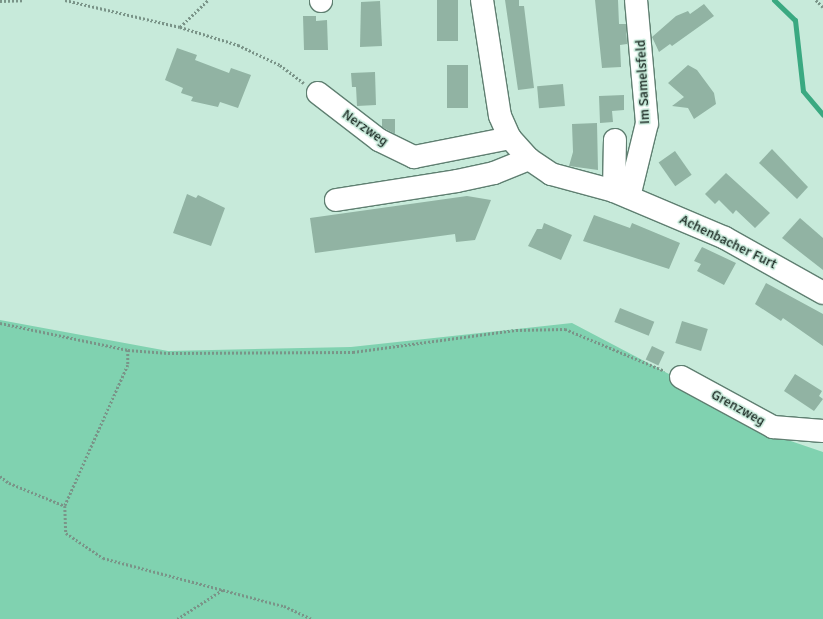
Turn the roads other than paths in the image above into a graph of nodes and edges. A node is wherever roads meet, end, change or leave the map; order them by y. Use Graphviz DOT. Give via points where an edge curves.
graph roads {
  1 [pos="482,0"];
  2 [pos="636,0"];
  3 [pos="318,94"];
  4 [pos="510,138"];
  5 [pos="615,140"];
  6 [pos="529,159"];
  7 [pos="622,194"];
  8 [pos="336,200"];
  9 [pos="823,293"];
  10 [pos="681,377"];
  11 [pos="823,430"];
  1 -- 4 [label="street" via="500,116"];
  2 -- 7 [label="street, Im Samelsfeld" via="647,123"];
  3 -- 4 [label="street, Nerzweg" via="379,140 414,157"];
  4 -- 6 [label="street"];
  5 -- 7 [label="street"];
  6 -- 7 [label="street" via="551,174"];
  6 -- 8 [label="street" via="494,173 457,181"];
  7 -- 9 [label="street, Achenbacher Furt" via="725,238"];
  10 -- 11 [label="street, Grenzweg" via="773,427"];
}
